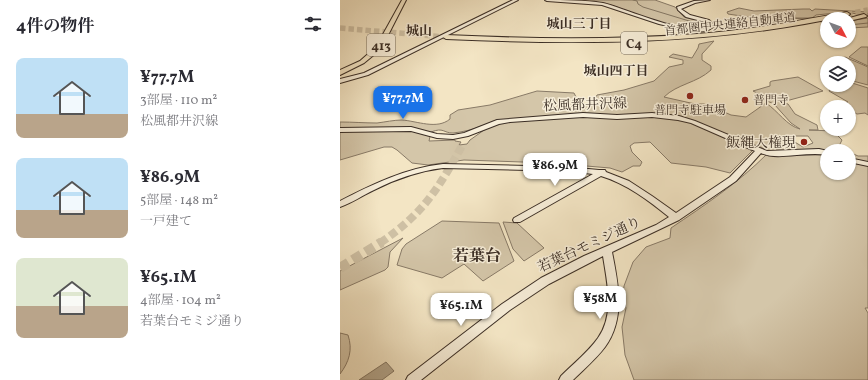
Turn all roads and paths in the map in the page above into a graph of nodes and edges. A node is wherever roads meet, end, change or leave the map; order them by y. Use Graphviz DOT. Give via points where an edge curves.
graph roads {
  1 [pos="404,0"];
  2 [pos="516,0"];
  3 [pos="547,0"];
  4 [pos="708,0"];
  5 [pos="856,16"];
  6 [pos="864,16"];
  7 [pos="823,22"];
  8 [pos="340,73"];
  9 [pos="340,81"];
  10 [pos="340,130"];
  11 [pos="466,135"];
  12 [pos="463,144"];
  13 [pos="760,150"];
  14 [pos="820,151"];
  15 [pos="856,161"];
  16 [pos="868,164"];
  17 [pos="602,172"];
  18 [pos="340,204"];
  19 [pos="676,218"];
  20 [pos="517,220"];
  21 [pos="607,251"];
  22 [pos="412,380"];
  23 [pos="565,380"];
  1 -- 8 [label="highway, 413" via="379,48 362,62"];
  2 -- 9 [label="street" via="366,74"];
  3 -- 4 [label="street" via="599,4 666,25 700,30 713,26 708,21 688,16 679,8"];
  5 -- 6 [label="highway, 首都圏中央連絡自動車道 / C4"];
  7 -- 7 [label="highway, 首都圏中央連絡自動車道 / C4" via="811,21 694,36 619,40 524,41 445,38 536,44 646,42 736,36"];
  10 -- 11 [label="street, 松風都井沢線" via="410,129 442,137"];
  11 -- 12 [label="street"];
  11 -- 13 [label="street, 松風都井沢線" via="497,122 510,120 583,115 652,115 693,122"];
  13 -- 14 [label="street, 松風都井沢線" via="779,154"];
  13 -- 19 [label="street, 若葉台モミジ通り" via="733,179"];
  15 -- 16 [label="street"];
  17 -- 18 [label="street" via="586,169 435,167 401,174"];
  17 -- 19 [label="street" via="630,183"];
  17 -- 20 [label="street"];
  19 -- 21 [label="street, 若葉台モミジ通り"];
  21 -- 22 [label="street, 若葉台モミジ通り" via="567,268 524,294"];
  21 -- 23 [label="street" via="614,307 611,325 596,348"];
}
